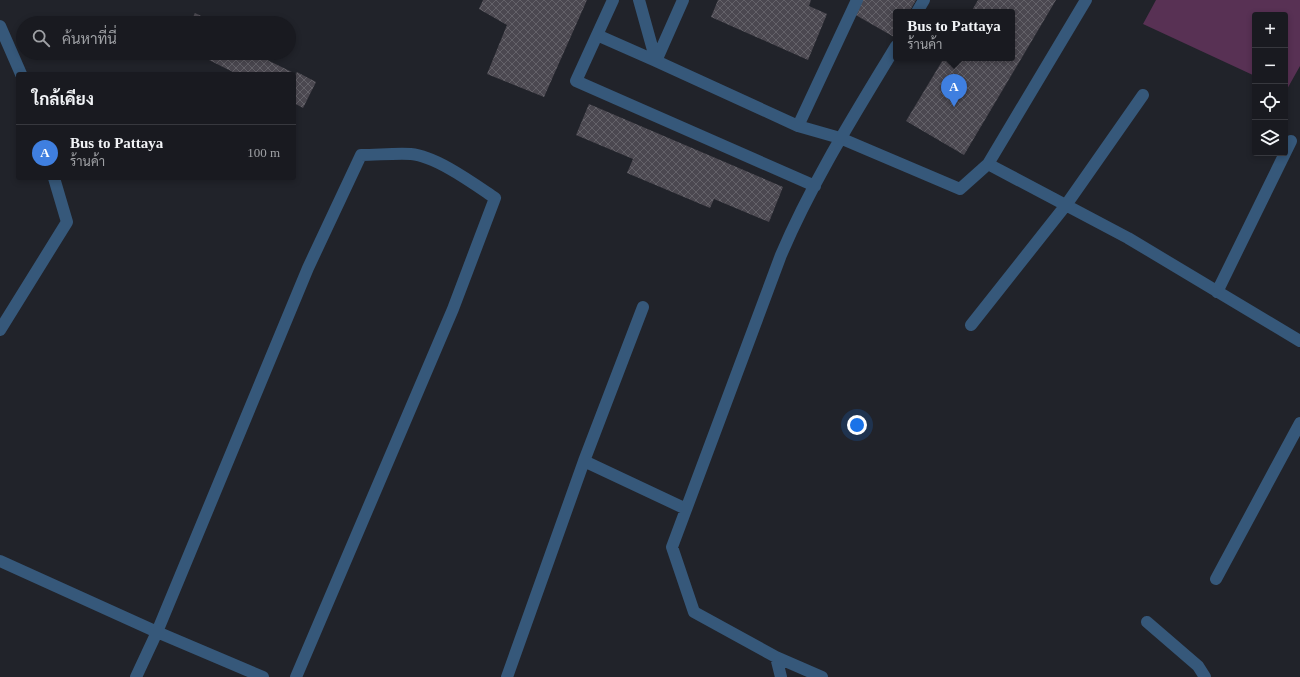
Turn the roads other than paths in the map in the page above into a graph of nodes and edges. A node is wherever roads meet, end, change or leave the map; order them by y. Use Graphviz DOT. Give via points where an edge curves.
graph roads {
  1 [pos="613,0"];
  2 [pos="639,0"];
  3 [pos="683,0"];
  4 [pos="857,0"];
  5 [pos="924,0"];
  6 [pos="1086,0"];
  7 [pos="919,9"];
  8 [pos="0,26"];
  9 [pos="597,35"];
  10 [pos="893,51"];
  11 [pos="656,61"];
  12 [pos="20,72"];
  13 [pos="1143,95"];
  14 [pos="798,126"];
  15 [pos="840,138"];
  16 [pos="1291,141"];
  17 [pos="988,164"];
  18 [pos="55,180"];
  19 [pos="815,186"];
  20 [pos="1066,205"];
  21 [pos="1218,292"];
  22 [pos="643,307"];
  23 [pos="971,326"];
  24 [pos="0,330"];
  25 [pos="1300,341"];
  26 [pos="1300,423"];
  27 [pos="584,461"];
  28 [pos="686,509"];
  29 [pos="0,561"];
  30 [pos="1216,579"];
  31 [pos="1147,622"];
  32 [pos="157,632"];
  33 [pos="776,657"];
  34 [pos="136,677"];
  35 [pos="263,677"];
  36 [pos="296,677"];
  37 [pos="507,677"];
  38 [pos="781,677"];
  39 [pos="822,677"];
  40 [pos="1205,677"];
  1 -- 9 [label="street"];
  2 -- 11 [label="street"];
  3 -- 11 [label="street"];
  4 -- 14 [label="street"];
  5 -- 7 [label="street"];
  6 -- 17 [label="street"];
  8 -- 12 [label="street"];
  9 -- 11 [label="street"];
  9 -- 19 [label="street" via="576,81"];
  10 -- 15 [label="street"];
  11 -- 14 [label="street"];
  13 -- 20 [label="street"];
  14 -- 15 [label="street"];
  15 -- 17 [label="street" via="960,189"];
  15 -- 19 [label="street"];
  16 -- 21 [label="street"];
  17 -- 20 [label="street"];
  18 -- 24 [label="street" via="67,222"];
  19 -- 28 [label="street" via="781,255"];
  20 -- 21 [label="street" via="1128,238"];
  20 -- 23 [label="street"];
  21 -- 25 [label="street"];
  22 -- 27 [label="street"];
  26 -- 30 [label="street"];
  27 -- 28 [label="street"];
  27 -- 37 [label="street"];
  28 -- 33 [label="street" via="672,547 694,612"];
  29 -- 32 [label="street"];
  31 -- 40 [label="street" via="1198,666"];
  32 -- 34 [label="street"];
  32 -- 35 [label="street"];
  32 -- 36 [label="street" via="308,268 361,155 412,154 428,158 460,174 495,198 454,309"];
  33 -- 38 [label="street"];
  33 -- 39 [label="street"];
}
